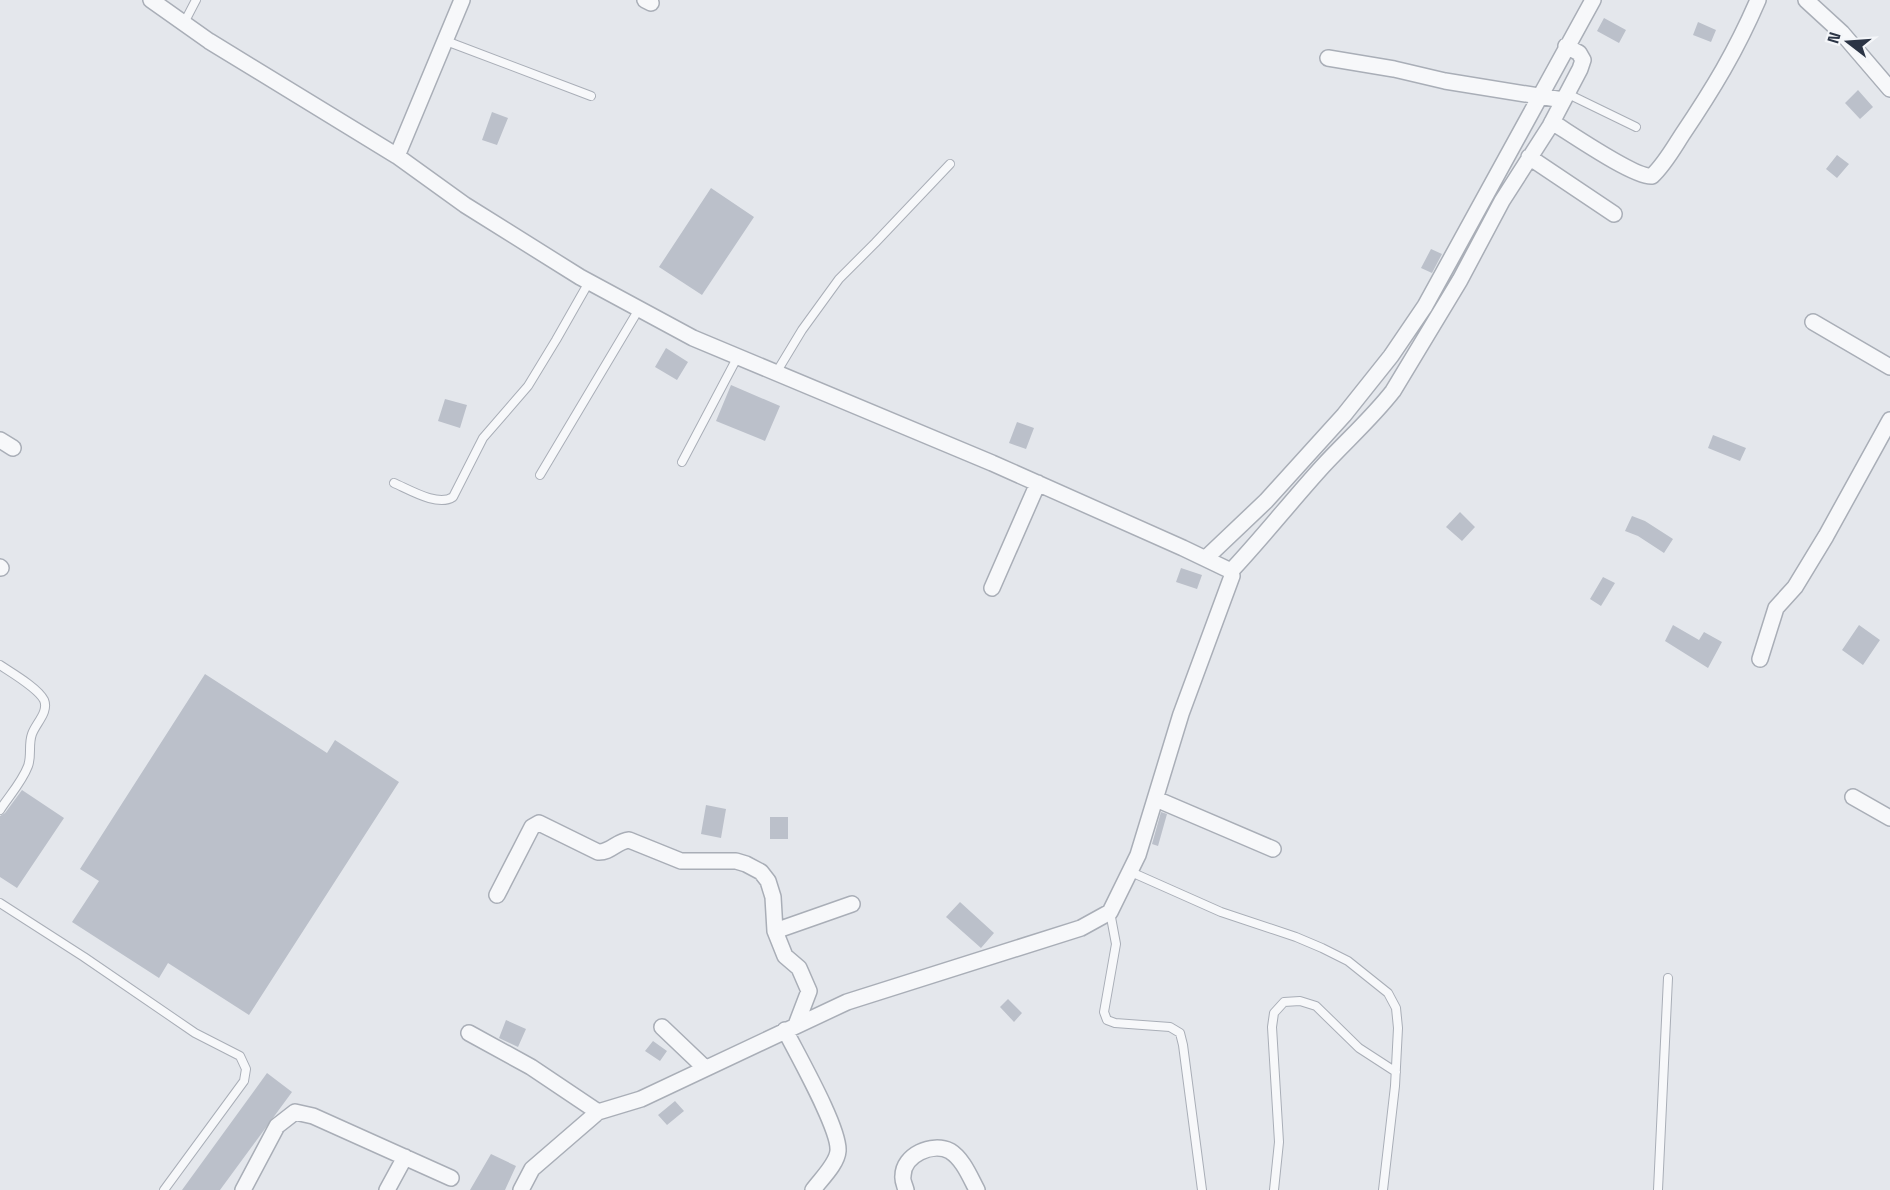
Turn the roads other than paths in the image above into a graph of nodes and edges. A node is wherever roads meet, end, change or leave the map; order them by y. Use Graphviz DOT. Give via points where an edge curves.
graph roads {
  1 [pos="152,0"];
  2 [pos="196,0"];
  3 [pos="462,0"];
  4 [pos="1593,0"];
  5 [pos="1758,0"];
  6 [pos="1806,0"];
  7 [pos="183,23"];
  8 [pos="446,41"];
  9 [pos="1566,46"];
  10 [pos="1328,58"];
  11 [pos="1890,89"];
  12 [pos="1539,95"];
  13 [pos="591,96"];
  14 [pos="1565,97"];
  15 [pos="1552,122"];
  16 [pos="1636,127"];
  17 [pos="397,156"];
  18 [pos="1529,157"];
  19 [pos="950,164"];
  20 [pos="1614,214"];
  21 [pos="589,282"];
  22 [pos="639,309"];
  23 [pos="1814,322"];
  24 [pos="737,358"];
  25 [pos="1890,367"];
  26 [pos="776,373"];
  27 [pos="1890,420"];
  28 [pos="682,462"];
  29 [pos="540,475"];
  30 [pos="394,483"];
  31 [pos="1038,483"];
  32 [pos="1220,565"];
  33 [pos="992,588"];
  34 [pos="1760,658"];
  35 [pos="0,665"];
  36 [pos="1853,797"];
  37 [pos="1156,799"];
  38 [pos="0,810"];
  39 [pos="1890,818"];
  40 [pos="1273,849"];
  41 [pos="1131,872"];
  42 [pos="497,895"];
  43 [pos="0,903"];
  44 [pos="852,904"];
  45 [pos="1110,912"];
  46 [pos="775,931"];
  47 [pos="1668,978"];
  48 [pos="662,1027"];
  49 [pos="791,1028"];
  50 [pos="469,1033"];
  51 [pos="704,1067"];
  52 [pos="1396,1072"];
  53 [pos="598,1112"];
  54 [pos="405,1157"];
  55 [pos="451,1178"];
  56 [pos="164,1190"];
  57 [pos="243,1190"];
  58 [pos="387,1190"];
  59 [pos="521,1190"];
  60 [pos="813,1190"];
  61 [pos="906,1190"];
  62 [pos="977,1190"];
  63 [pos="1202,1190"];
  64 [pos="1274,1190"];
  65 [pos="1383,1190"];
  66 [pos="1658,1190"];
  1 -- 7 [label="street"];
  2 -- 7 [label="lane"];
  3 -- 8 [label="street"];
  4 -- 9 [label="street"];
  5 -- 15 [label="street" via="1720,78 1652,176 1643,176"];
  6 -- 11 [label="street" via="1842,33"];
  7 -- 17 [label="street"];
  8 -- 13 [label="lane"];
  8 -- 17 [label="street"];
  9 -- 12 [label="street"];
  9 -- 14 [label="street" via="1583,60"];
  10 -- 12 [label="street"];
  12 -- 14 [label="street"];
  12 -- 32 [label="street" via="1425,306 1391,356 1266,501"];
  14 -- 15 [label="street"];
  14 -- 16 [label="lane"];
  15 -- 18 [label="street"];
  17 -- 21 [label="street" via="465,205"];
  18 -- 20 [label="street"];
  18 -- 32 [label="street" via="1393,391 1305,485 1252,550"];
  19 -- 26 [label="lane" via="839,279"];
  21 -- 22 [label="street"];
  21 -- 30 [label="lane" via="528,386 483,438 453,497 436,500"];
  22 -- 24 [label="street"];
  22 -- 29 [label="lane"];
  23 -- 25 [label="street"];
  24 -- 26 [label="street"];
  24 -- 28 [label="lane"];
  26 -- 31 [label="street"];
  27 -- 34 [label="street" via="1800,579 1776,608"];
  31 -- 32 [label="street"];
  31 -- 33 [label="street"];
  32 -- 37 [label="street" via="1232,576 1181,714"];
  35 -- 38 [label="lane" via="45,702 44,713 29,743 28,768"];
  36 -- 39 [label="street"];
  37 -- 40 [label="street"];
  37 -- 41 [label="street"];
  41 -- 45 [label="street"];
  41 -- 52 [label="lane" via="1221,912 1296,936 1348,962 1388,993 1395,1008"];
  42 -- 46 [label="street" via="532,827 539,823 598,852 629,840 681,861 746,864 768,881"];
  43 -- 56 [label="lane" via="195,1033 240,1056 246,1069 244,1081"];
  44 -- 46 [label="street"];
  45 -- 49 [label="street" via="1081,928 847,1002"];
  45 -- 63 [label="lane" via="1116,944 1104,1012 1107,1020 1115,1023 1170,1027 1180,1033"];
  46 -- 49 [label="street" via="785,956 799,968 809,992"];
  47 -- 66 [label="lane"];
  48 -- 51 [label="street"];
  49 -- 51 [label="street"];
  49 -- 60 [label="street" via="836,1133 838,1152"];
  50 -- 53 [label="street" via="531,1066"];
  51 -- 53 [label="street" via="641,1098"];
  52 -- 64 [label="lane" via="1359,1048 1316,1006 1284,1002 1274,1013 1272,1027 1279,1142"];
  52 -- 65 [label="lane"];
  53 -- 59 [label="street" via="532,1169"];
  54 -- 55 [label="street"];
  54 -- 57 [label="street" via="313,1116 295,1112 277,1126"];
  54 -- 58 [label="street"];
  61 -- 62 [label="street" via="902,1177 906,1164 916,1153 936,1148 949,1151 960,1160"];
}
